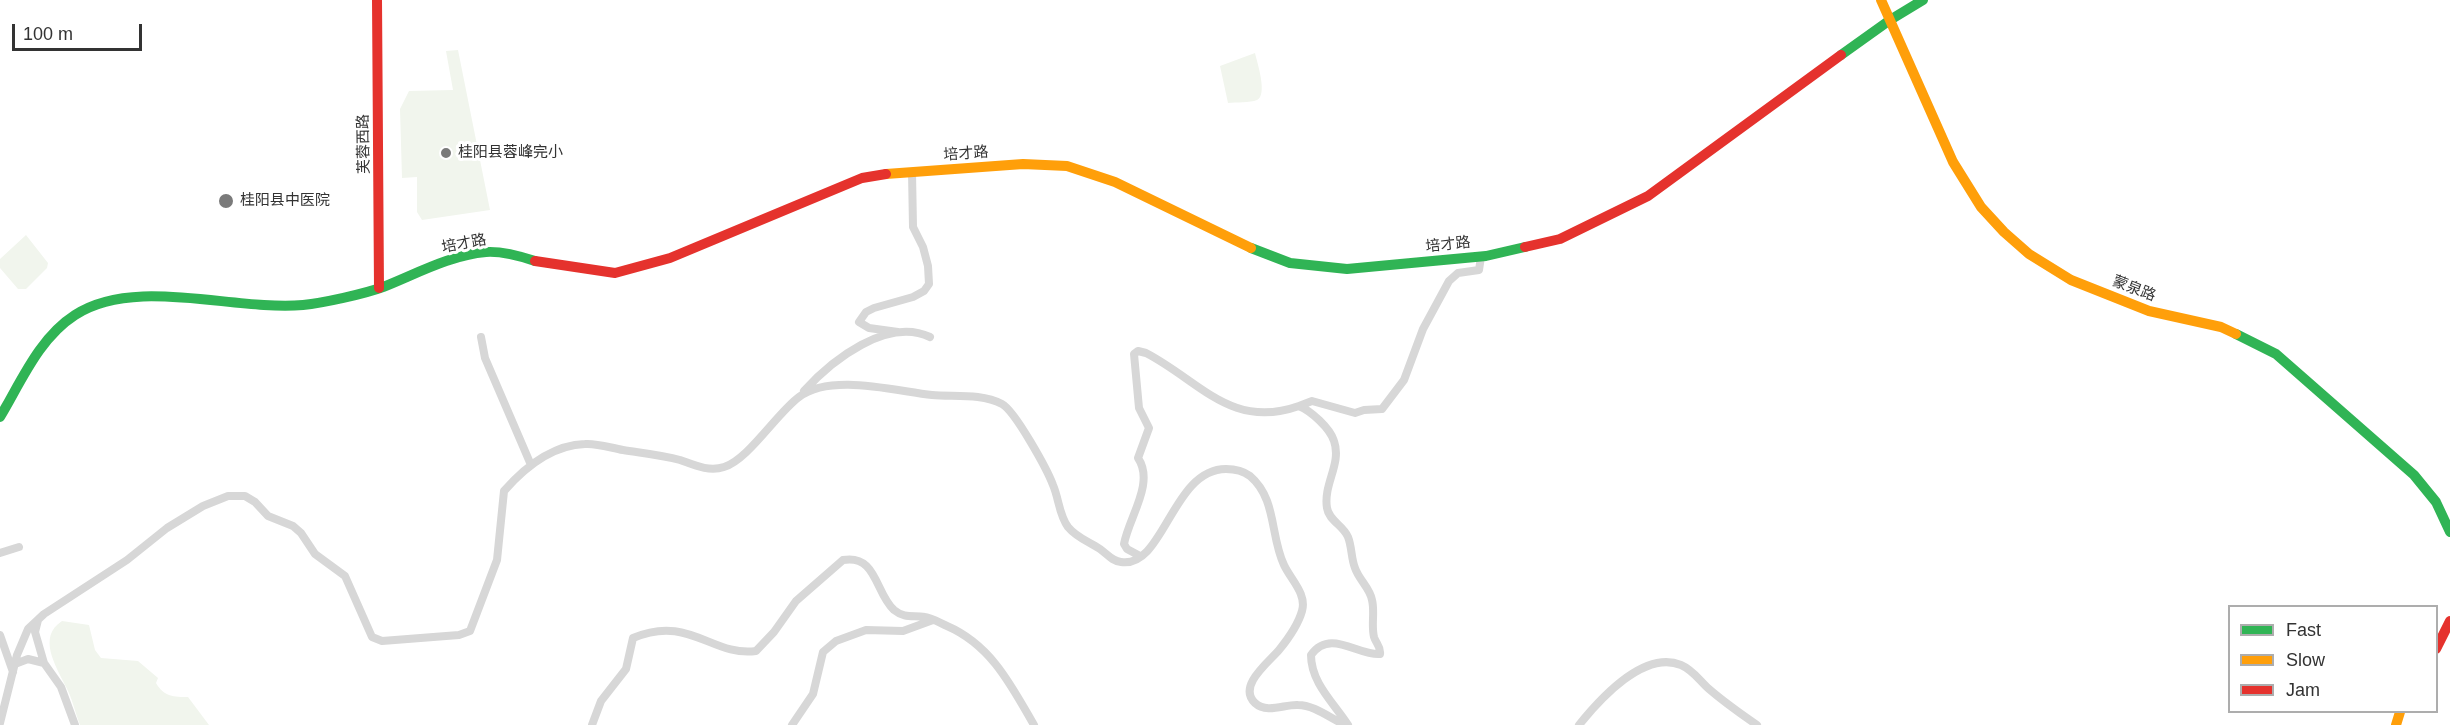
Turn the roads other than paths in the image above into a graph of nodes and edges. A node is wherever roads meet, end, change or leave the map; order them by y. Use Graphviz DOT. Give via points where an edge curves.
graph roads {
  1 [pos="377,0"];
  2 [pos="1881,0"];
  3 [pos="1923,0"];
  4 [pos="1890,20"];
  5 [pos="912,172"];
  6 [pos="1481,256"];
  7 [pos="379,288"];
  8 [pos="898,332"];
  9 [pos="481,337"];
  10 [pos="930,337"];
  11 [pos="799,397"];
  12 [pos="1299,406"];
  13 [pos="0,417"];
  14 [pos="531,465"];
  15 [pos="2450,532"];
  16 [pos="19,547"];
  17 [pos="0,553"];
  18 [pos="1140,556"];
  19 [pos="38,620"];
  20 [pos="933,620"];
  21 [pos="2450,621"];
  22 [pos="0,635"];
  23 [pos="2438,645"];
  24 [pos="44,663"];
  25 [pos="14,668"];
  26 [pos="0,723"];
  27 [pos="75,725"];
  28 [pos="592,725"];
  29 [pos="792,725"];
  30 [pos="1034,725"];
  31 [pos="1346,725"];
  32 [pos="1579,725"];
  33 [pos="1757,725"];
  1 -- 7 [label="street, 芙蓉西路"];
  2 -- 4 [label="street, 蒙泉路"];
  3 -- 4 [label="street, 培才路"];
  4 -- 6 [label="street, 培才路" via="1648,196 1560,238"];
  4 -- 15 [label="street, 蒙泉路" via="1961,178 1981,207 2016,244 2071,280 2149,311 2228,329 2276,354 2414,475 2436,502"];
  5 -- 6 [label="street, 培才路" via="1023,164 1068,166 1115,182 1234,242 1290,263 1347,269"];
  5 -- 7 [label="street, 培才路" via="862,178 670,258 615,273 487,252 452,259"];
  5 -- 8 [label="street" via="913,227 923,247 929,284 914,297 866,312 860,321 862,326"];
  6 -- 12 [label="street" via="1479,270 1458,273 1449,281 1430,314 1404,380 1382,410 1355,413 1312,401"];
  7 -- 13 [label="street, 培才路" via="295,305 153,296 112,299 75,315 51,336"];
  8 -- 10 [label="street"];
  8 -- 11 [label="street" via="855,350"];
  9 -- 14 [label="street" via="485,358"];
  11 -- 14 [label="street" via="741,456 725,467 698,467 659,455 586,444 559,448"];
  11 -- 18 [label="street" via="811,390 843,386 962,396 1002,404 1014,414 1052,482 1061,513 1075,535 1122,563"];
  12 -- 18 [label="street" via="1276,412 1240,409 1193,386 1146,353 1134,354 1139,408 1149,428 1138,458 1145,472 1143,486 1124,544"];
  12 -- 31 [label="street" via="1334,439 1336,458 1327,489 1327,508 1329,516 1344,530 1355,568 1372,598 1374,639 1381,649 1380,654 1374,654 1348,645 1328,644 1311,655 1316,679"];
  14 -- 19 [label="street" via="504,491 497,560 470,631 459,635 382,641 372,637 345,576 315,554 293,526 268,516 245,496 228,496 203,506"];
  16 -- 17 [label="street"];
  18 -- 31 [label="street" via="1153,544 1195,481 1222,469 1239,470 1251,477 1271,512 1281,558 1303,600 1303,609 1287,640 1254,678 1250,696 1262,707 1307,705"];
  19 -- 24 [label="street" via="35,632"];
  19 -- 25 [label="street" via="28,628"];
  20 -- 28 [label="street" via="900,614 888,604 866,564 843,560 796,601 756,651 723,646 684,632 657,631 633,638 626,669 601,701"];
  20 -- 29 [label="street" via="903,631 866,630 836,641 823,652 813,694"];
  20 -- 30 [label="street" via="965,637 996,662"];
  21 -- 23 [label="street"];
  22 -- 25 [label="street"];
  24 -- 25 [label="street" via="28,659"];
  24 -- 27 [label="street" via="62,687"];
  25 -- 26 [label="street"];
  32 -- 33 [label="street" via="1614,687 1646,666 1666,663 1691,671"];
}
